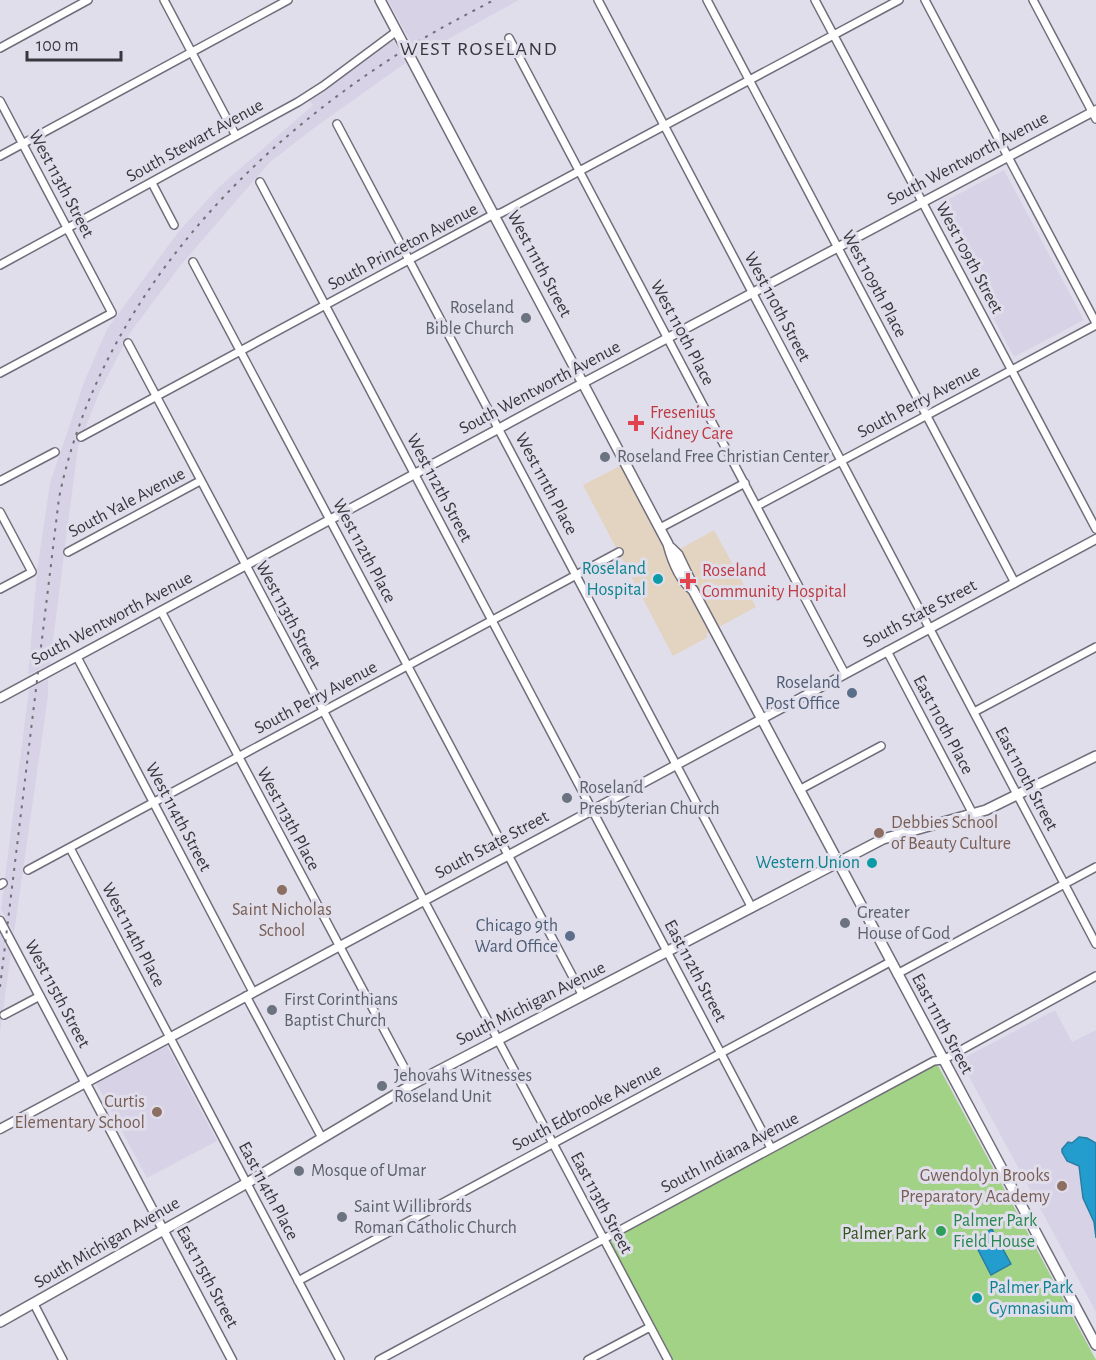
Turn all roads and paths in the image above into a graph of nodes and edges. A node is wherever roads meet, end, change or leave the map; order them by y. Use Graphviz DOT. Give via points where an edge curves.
graph roads {
  1 [pos="88,0"];
  2 [pos="164,0"];
  3 [pos="288,0"];
  4 [pos="380,0"];
  5 [pos="598,0"];
  6 [pos="707,0"];
  7 [pos="815,0"];
  8 [pos="899,0"];
  9 [pos="925,0"];
  10 [pos="1033,0"];
  11 [pos="397,31"];
  12 [pos="834,35"];
  13 [pos="509,38"];
  14 [pos="0,48"];
  15 [pos="191,52"];
  16 [pos="749,80"];
  17 [pos="0,101"];
  18 [pos="1095,113"];
  19 [pos="337,124"];
  20 [pos="664,125"];
  21 [pos="236,136"];
  22 [pos="22,144"];
  23 [pos="0,156"];
  24 [pos="1008,157"];
  25 [pos="580,171"];
  26 [pos="260,182"];
  27 [pos="152,183"];
  28 [pos="922,202"];
  29 [pos="494,215"];
  30 [pos="174,225"];
  31 [pos="68,228"];
  32 [pos="838,247"];
  33 [pos="410,260"];
  34 [pos="193,262"];
  35 [pos="0,265"];
  36 [pos="753,293"];
  37 [pos="325,305"];
  38 [pos="1096,324"];
  39 [pos="668,338"];
  40 [pos="128,343"];
  41 [pos="240,351"];
  42 [pos="1011,370"];
  43 [pos="0,373"];
  44 [pos="583,383"];
  45 [pos="156,397"];
  46 [pos="927,415"];
  47 [pos="499,429"];
  48 [pos="81,437"];
  49 [pos="54,452"];
  50 [pos="842,461"];
  51 [pos="415,474"];
  52 [pos="0,481"];
  53 [pos="200,481"];
  54 [pos="745,483"];
  55 [pos="757,506"];
  56 [pos="0,512"];
  57 [pos="330,520"];
  58 [pos="660,528"];
  59 [pos="1096,530"];
  60 [pos="1096,539"];
  61 [pos="68,552"];
  62 [pos="619,552"];
  63 [pos="245,566"];
  64 [pos="577,574"];
  65 [pos="1015,583"];
  66 [pos="0,589"];
  67 [pos="161,611"];
  68 [pos="492,620"];
  69 [pos="930,628"];
  70 [pos="1096,647"];
  71 [pos="887,651"];
  72 [pos="76,657"];
  73 [pos="408,666"];
  74 [pos="845,674"];
  75 [pos="0,698"];
  76 [pos="323,711"];
  77 [pos="974,712"];
  78 [pos="761,719"];
  79 [pos="881,746"];
  80 [pos="1096,756"];
  81 [pos="238,757"];
  82 [pos="677,764"];
  83 [pos="799,790"];
  84 [pos="1018,795"];
  85 [pos="153,802"];
  86 [pos="592,809"];
  87 [pos="973,814"];
  88 [pos="70,848"];
  89 [pos="508,855"];
  90 [pos="838,863"];
  91 [pos="1096,867"];
  92 [pos="28,870"];
  93 [pos="1064,884"];
  94 [pos="423,900"];
  95 [pos="752,908"];
  96 [pos="0,921"];
  97 [pos="1096,944"];
  98 [pos="339,946"];
  99 [pos="668,952"];
  100 [pos="890,962"];
  101 [pos="897,974"];
  102 [pos="1096,976"];
  103 [pos="250,994"];
  104 [pos="40,996"];
  105 [pos="583,996"];
  106 [pos="4,1015"];
  107 [pos="170,1037"];
  108 [pos="498,1040"];
  109 [pos="721,1053"];
  110 [pos="943,1060"];
  111 [pos="86,1082"];
  112 [pos="413,1084"];
  113 [pos="0,1129"];
  114 [pos="322,1138"];
  115 [pos="553,1144"];
  116 [pos="771,1148"];
  117 [pos="247,1183"];
  118 [pos="163,1229"];
  119 [pos="603,1239"];
  120 [pos="298,1281"];
  121 [pos="34,1304"];
  122 [pos="0,1322"];
  123 [pos="650,1327"];
  124 [pos="1096,1345"];
  125 [pos="63,1360"];
  126 [pos="232,1360"];
  127 [pos="340,1360"];
  128 [pos="379,1360"];
  129 [pos="588,1360"];
  130 [pos="668,1360"];
  1 -- 14 [label="street"];
  2 -- 15 [label="street"];
  3 -- 15 [label="street"];
  4 -- 11 [label="main road, West 111th Street"];
  5 -- 20 [label="street, West 110th Street"];
  6 -- 16 [label="street, West 109th Place"];
  7 -- 12 [label="street, West 109th Street"];
  8 -- 12 [label="street, South Princeton Avenue"];
  9 -- 24 [label="street"];
  10 -- 18 [label="street"];
  11 -- 21 [label="street, South Stewart Avenue" via="310,95"];
  11 -- 29 [label="main road, West 111th Street"];
  12 -- 16 [label="street, South Princeton Avenue"];
  12 -- 28 [label="street, West 109th Street"];
  13 -- 25 [label="street, West 110th Place"];
  15 -- 21 [label="street"];
  15 -- 22 [label="street"];
  16 -- 20 [label="street, South Princeton Avenue"];
  16 -- 32 [label="street, West 109th Place"];
  17 -- 22 [label="street, West 113th Street"];
  18 -- 24 [label="street, South Wentworth Avenue"];
  19 -- 33 [label="street, West 111th Place"];
  20 -- 25 [label="street, South Princeton Avenue"];
  20 -- 36 [label="street, West 110th Street"];
  21 -- 27 [label="street, South Stewart Avenue"];
  22 -- 23 [label="street"];
  22 -- 31 [label="street, West 113th Street"];
  24 -- 28 [label="street, South Wentworth Avenue"];
  24 -- 38 [label="street"];
  25 -- 29 [label="street, South Princeton Avenue"];
  25 -- 39 [label="street, West 110th Place"];
  26 -- 37 [label="street, West 112th Street"];
  27 -- 30 [label="street"];
  27 -- 31 [label="street, South Stewart Avenue"];
  28 -- 32 [label="street, South Wentworth Avenue"];
  28 -- 42 [label="street, West 109th Street"];
  29 -- 33 [label="street, South Princeton Avenue"];
  29 -- 44 [label="main road, West 111th Street"];
  31 -- 35 [label="street, South Stewart Avenue"];
  31 -- 43 [label="street, West 113th Street" via="112,312"];
  32 -- 36 [label="street, South Wentworth Avenue"];
  32 -- 46 [label="street, West 109th Place"];
  33 -- 37 [label="street, South Princeton Avenue"];
  33 -- 47 [label="street, West 111th Place"];
  34 -- 41 [label="street, West 112th Place"];
  36 -- 39 [label="street, South Wentworth Avenue"];
  36 -- 50 [label="street, West 110th Street"];
  37 -- 41 [label="street, South Princeton Avenue"];
  37 -- 51 [label="street, West 112th Street"];
  38 -- 42 [label="street, South Perry Avenue"];
  39 -- 44 [label="street, South Wentworth Avenue"];
  39 -- 54 [label="street, West 110th Place"];
  40 -- 45 [label="street, West 113th Street"];
  41 -- 45 [label="street, South Princeton Avenue"];
  41 -- 57 [label="street, West 112th Place"];
  42 -- 46 [label="street, South Perry Avenue"];
  42 -- 59 [label="street, West 109th Street"];
  44 -- 47 [label="street, South Wentworth Avenue"];
  44 -- 58 [label="main road, West 111th Street"];
  45 -- 48 [label="street, South Princeton Avenue"];
  45 -- 53 [label="street, West 113th Street"];
  46 -- 50 [label="street, South Perry Avenue"];
  46 -- 65 [label="street, West 109th Place"];
  47 -- 51 [label="street, South Wentworth Avenue"];
  47 -- 64 [label="street, West 111th Place"];
  49 -- 52 [label="street"];
  50 -- 55 [label="street, South Perry Avenue"];
  50 -- 69 [label="street, West 110th Street"];
  51 -- 57 [label="street, South Wentworth Avenue"];
  51 -- 68 [label="street, West 112th Street"];
  53 -- 61 [label="street, South Yale Avenue"];
  53 -- 63 [label="street, West 113th Street"];
  54 -- 55 [label="street, West 110th Place"];
  54 -- 58 [label="street"];
  55 -- 74 [label="street, West 110th Place"];
  56 -- 66 [label="street" via="32,572"];
  57 -- 63 [label="street, South Wentworth Avenue"];
  57 -- 73 [label="street, West 112th Place"];
  58 -- 78 [label="main road, West 111th Street" via="677,568 693,590"];
  60 -- 65 [label="street, South State Street"];
  62 -- 64 [label="street, South Perry Avenue"];
  63 -- 67 [label="street, South Wentworth Avenue"];
  63 -- 76 [label="street, West 113th Street"];
  64 -- 68 [label="street, South Perry Avenue"];
  64 -- 82 [label="street, West 111th Place"];
  65 -- 69 [label="street, South State Street"];
  67 -- 72 [label="street, South Wentworth Avenue"];
  67 -- 81 [label="street, West 113th Place"];
  68 -- 73 [label="street, South Perry Avenue"];
  68 -- 86 [label="street, West 112th Street"];
  69 -- 71 [label="street, South State Street"];
  69 -- 77 [label="street, East 110th Street"];
  70 -- 77 [label="street"];
  71 -- 74 [label="street, South State Street"];
  71 -- 87 [label="street, East 110th Place"];
  72 -- 75 [label="street, South Wentworth Avenue"];
  72 -- 85 [label="street, West 114th Street"];
  73 -- 76 [label="street, South Perry Avenue"];
  73 -- 89 [label="street, West 112th Place"];
  74 -- 78 [label="street, South State Street"];
  76 -- 81 [label="street, South Perry Avenue"];
  76 -- 94 [label="street, West 113th Street"];
  77 -- 84 [label="street, East 110th Street"];
  78 -- 82 [label="street, South State Street"];
  78 -- 83 [label="main road, East 111th Street"];
  79 -- 83 [label="street"];
  80 -- 84 [label="main road, South Michigan Avenue"];
  81 -- 85 [label="street, South Perry Avenue"];
  81 -- 98 [label="street, West 113th Place"];
  82 -- 86 [label="street, South State Street"];
  82 -- 95 [label="street, West 111th Place"];
  83 -- 90 [label="main road, East 111th Street"];
  84 -- 87 [label="main road, South Michigan Avenue"];
  84 -- 93 [label="street, East 110th Street"];
  85 -- 88 [label="street, South Perry Avenue"];
  85 -- 103 [label="street, West 114th Street"];
  86 -- 89 [label="street, South State Street"];
  86 -- 99 [label="street, East 112th Street"];
  87 -- 90 [label="main road, South Michigan Avenue" via="896,835"];
  88 -- 92 [label="street, South Perry Avenue"];
  88 -- 107 [label="street, West 114th Place"];
  89 -- 94 [label="street, South State Street"];
  89 -- 105 [label="street, West 112th Place"];
  90 -- 95 [label="main road, South Michigan Avenue"];
  90 -- 100 [label="main road, East 111th Street"];
  91 -- 93 [label="street"];
  93 -- 97 [label="street, East 110th Street"];
  93 -- 101 [label="street"];
  94 -- 98 [label="street, South State Street"];
  94 -- 108 [label="street, East 113th Street"];
  95 -- 99 [label="main road, South Michigan Avenue"];
  96 -- 104 [label="street, West 115th Street"];
  98 -- 103 [label="street, South State Street"];
  98 -- 112 [label="street, West 113th Place"];
  99 -- 105 [label="main road, South Michigan Avenue"];
  99 -- 109 [label="street, East 112th Street"];
  100 -- 101 [label="main road, East 111th Street"];
  100 -- 109 [label="street, South Edbrooke Avenue"];
  101 -- 110 [label="main road, East 111th Street"];
  102 -- 110 [label="street, South Indiana Avenue"];
  103 -- 107 [label="street, South State Street"];
  103 -- 114 [label="street, West 114th Street"];
  104 -- 106 [label="street"];
  104 -- 111 [label="street, West 115th Street"];
  105 -- 108 [label="main road, South Michigan Avenue"];
  107 -- 111 [label="street, South State Street"];
  107 -- 117 [label="street, East 114th Place"];
  108 -- 112 [label="main road, South Michigan Avenue"];
  108 -- 115 [label="street, East 113th Street"];
  109 -- 115 [label="street, South Edbrooke Avenue"];
  109 -- 116 [label="street, East 112th Street"];
  110 -- 116 [label="street, South Indiana Avenue" via="934,1061"];
  110 -- 124 [label="main road, East 111th Street"];
  111 -- 113 [label="street, South State Street"];
  111 -- 118 [label="street, East 115th Street"];
  112 -- 114 [label="main road, South Michigan Avenue"];
  114 -- 117 [label="main road, South Michigan Avenue"];
  115 -- 119 [label="street, East 113th Street"];
  115 -- 120 [label="street, South Edbrooke Avenue"];
  116 -- 119 [label="street, South Indiana Avenue"];
  117 -- 118 [label="main road, South Michigan Avenue"];
  117 -- 120 [label="street, East 114th Place"];
  118 -- 121 [label="main road, South Michigan Avenue"];
  118 -- 126 [label="street, East 115th Street"];
  119 -- 123 [label="street, East 113th Street"];
  119 -- 128 [label="street, South Indiana Avenue"];
  120 -- 127 [label="street, East 114th Place"];
  121 -- 122 [label="main road, South Michigan Avenue"];
  121 -- 125 [label="street"];
  123 -- 129 [label="street"];
  123 -- 130 [label="street, East 113th Street"];
}
